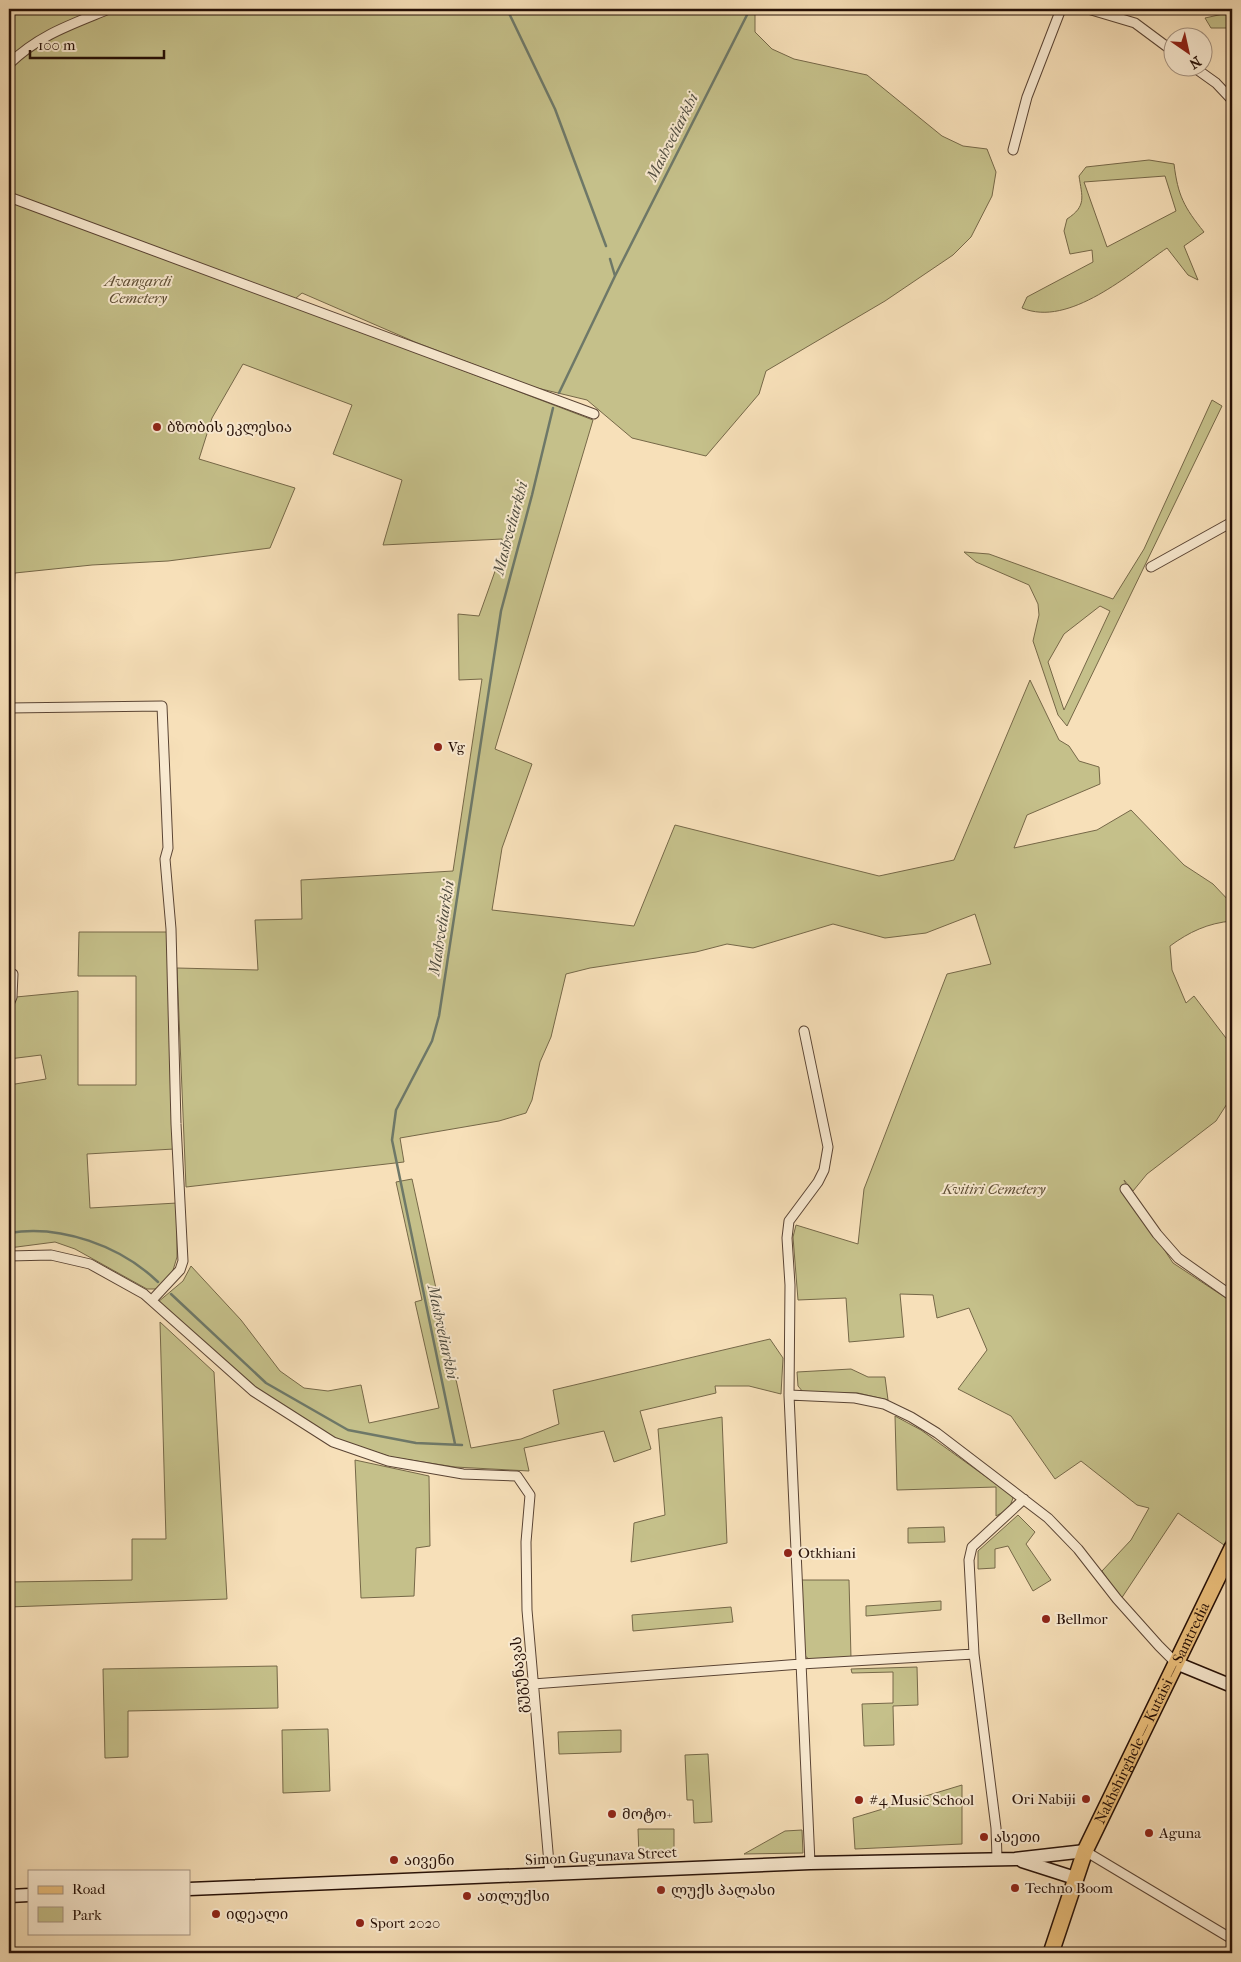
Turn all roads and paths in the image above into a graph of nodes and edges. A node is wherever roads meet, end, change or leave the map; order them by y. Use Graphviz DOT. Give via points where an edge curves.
graph roads {
  1 [pos="108,9"];
  2 [pos="1061,9"];
  3 [pos="1088,9"];
  4 [pos="1164,45"];
  5 [pos="9,64"];
  6 [pos="1209,78"];
  7 [pos="1232,100"];
  8 [pos="1013,150"];
  9 [pos="9,197"];
  10 [pos="594,414"];
  11 [pos="1232,522"];
  12 [pos="1151,567"];
  13 [pos="9,708"];
  14 [pos="13,974"];
  15 [pos="9,1004"];
  16 [pos="804,1031"];
  17 [pos="1125,1189"];
  18 [pos="9,1256"];
  19 [pos="1232,1296"];
  20 [pos="152,1300"];
  21 [pos="789,1396"];
  22 [pos="1024,1500"];
  23 [pos="1232,1548"];
  24 [pos="974,1654"];
  25 [pos="1176,1663"];
  26 [pos="801,1664"];
  27 [pos="533,1684"];
  28 [pos="1232,1686"];
  29 [pos="1085,1851"];
  30 [pos="997,1858"];
  31 [pos="1015,1859"];
  32 [pos="810,1863"];
  33 [pos="550,1875"];
  34 [pos="1075,1878"];
  35 [pos="190,1889"];
  36 [pos="28,1895"];
  37 [pos="9,1896"];
  38 [pos="1232,1939"];
  39 [pos="1051,1953"];
  1 -- 5 [label="street" via="53,31"];
  2 -- 8 [label="street" via="1027,98"];
  3 -- 4 [label="street" via="1135,23"];
  6 -- 7 [label="street"];
  9 -- 10 [label="street"];
  11 -- 12 [label="street"];
  13 -- 20 [label="street" via="162,706 168,848 165,859 171,929 183,1261 180,1270"];
  14 -- 15 [label="street"];
  16 -- 21 [label="street" via="828,1147 818,1182 788,1221"];
  17 -- 19 [label="street" via="1178,1258"];
  18 -- 20 [label="street" via="51,1255 90,1264"];
  20 -- 27 [label="street, გუგუნავას" via="253,1391 333,1442 388,1461 463,1474 517,1476 530,1494 526,1552"];
  21 -- 22 [label="street" via="855,1398 898,1410 937,1433"];
  21 -- 26 [label="street"];
  22 -- 24 [label="street" via="972,1547 969,1560"];
  22 -- 25 [label="street" via="1065,1534 1123,1606"];
  23 -- 25 [label="main road, Nakhshirghele — Kutaisi — Samtredia"];
  24 -- 26 [label="street"];
  24 -- 30 [label="street"];
  25 -- 28 [label="main road"];
  25 -- 29 [label="main road, Nakhshirghele — Kutaisi — Samtredia"];
  26 -- 27 [label="street"];
  26 -- 32 [label="street"];
  27 -- 33 [label="street, გუგუნავას"];
  29 -- 31 [label="main road, Simon Gugunava Street"];
  29 -- 34 [label="main road, Nakhshirghele — Kutaisi — Samtredia"];
  29 -- 38 [label="street"];
  30 -- 31 [label="main road, Simon Gugunava Street"];
  30 -- 32 [label="main road, Simon Gugunava Street"];
  31 -- 34 [label="main road, Simon Gugunava Street"];
  32 -- 33 [label="main road, Simon Gugunava Street"];
  33 -- 35 [label="main road, Simon Gugunava Street"];
  34 -- 39 [label="main road, Nakhshirghele — Kutaisi — Samtredia"];
  36 -- 37 [label="main road"];
}
